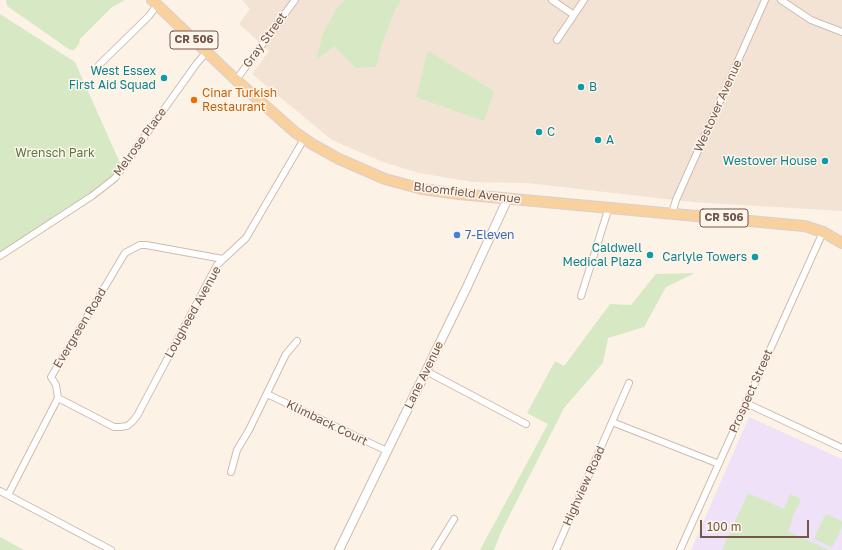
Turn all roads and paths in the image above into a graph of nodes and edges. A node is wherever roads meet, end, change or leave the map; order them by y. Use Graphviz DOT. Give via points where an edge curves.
graph roads {
  1 [pos="295,0"];
  2 [pos="552,0"];
  3 [pos="584,0"];
  4 [pos="765,0"];
  5 [pos="781,0"];
  6 [pos="155,2"];
  7 [pos="574,15"];
  8 [pos="842,32"];
  9 [pos="557,40"];
  10 [pos="206,53"];
  11 [pos="99,65"];
  12 [pos="236,80"];
  13 [pos="304,139"];
  14 [pos="508,198"];
  15 [pos="609,207"];
  16 [pos="672,213"];
  17 [pos="823,232"];
  18 [pos="842,243"];
  19 [pos="0,256"];
  20 [pos="223,260"];
  21 [pos="581,296"];
  22 [pos="297,341"];
  23 [pos="426,371"];
  24 [pos="629,383"];
  25 [pos="267,394"];
  26 [pos="58,398"];
  27 [pos="746,403"];
  28 [pos="612,422"];
  29 [pos="526,424"];
  30 [pos="842,448"];
  31 [pos="387,451"];
  32 [pos="718,464"];
  33 [pos="231,472"];
  34 [pos="0,491"];
  35 [pos="8,495"];
  36 [pos="454,519"];
  37 [pos="111,550"];
  38 [pos="339,550"];
  39 [pos="435,550"];
  40 [pos="556,550"];
  41 [pos="680,550"];
  1 -- 12 [label="street, Gray Street"];
  2 -- 7 [label="street"];
  3 -- 7 [label="street"];
  4 -- 16 [label="street, Westover Avenue"];
  5 -- 8 [label="street" via="811,20"];
  6 -- 10 [label="main road, Bloomfield Avenue / CR 506"];
  6 -- 11 [label="street" via="149,16"];
  7 -- 9 [label="street"];
  10 -- 12 [label="main road, Bloomfield Avenue / CR 506"];
  10 -- 19 [label="street, Melrose Place" via="115,178"];
  12 -- 13 [label="main road, Bloomfield Avenue / CR 506"];
  13 -- 14 [label="main road, Bloomfield Avenue / CR 506" via="345,163 391,181 440,192"];
  13 -- 20 [label="street, Lougheed Avenue" via="246,238"];
  14 -- 15 [label="main road, Bloomfield Avenue / CR 506"];
  14 -- 23 [label="street, Lane Avenue"];
  15 -- 16 [label="main road, Bloomfield Avenue / CR 506"];
  15 -- 21 [label="street"];
  16 -- 17 [label="main road, Bloomfield Avenue / CR 506" via="805,226"];
  17 -- 18 [label="main road, Bloomfield Avenue / CR 506"];
  17 -- 27 [label="street, Prospect Street"];
  20 -- 26 [label="street, Evergreen Road" via="146,245 140,245 125,253 51,377 56,385"];
  20 -- 26 [label="street, Lougheed Avenue" via="217,265 132,422 127,426 114,427"];
  22 -- 25 [label="street" via="286,354"];
  23 -- 29 [label="street"];
  23 -- 31 [label="street, Lane Avenue"];
  24 -- 28 [label="street, Highview Road"];
  25 -- 31 [label="street, Klimback Court"];
  25 -- 33 [label="street" via="237,450"];
  26 -- 35 [label="street"];
  27 -- 30 [label="street"];
  27 -- 32 [label="street, Prospect Street"];
  28 -- 32 [label="street"];
  28 -- 40 [label="street, Highview Road"];
  31 -- 38 [label="street, Lane Avenue"];
  32 -- 41 [label="street, Prospect Street"];
  34 -- 35 [label="street"];
  35 -- 37 [label="street"];
  36 -- 39 [label="street"];
}
